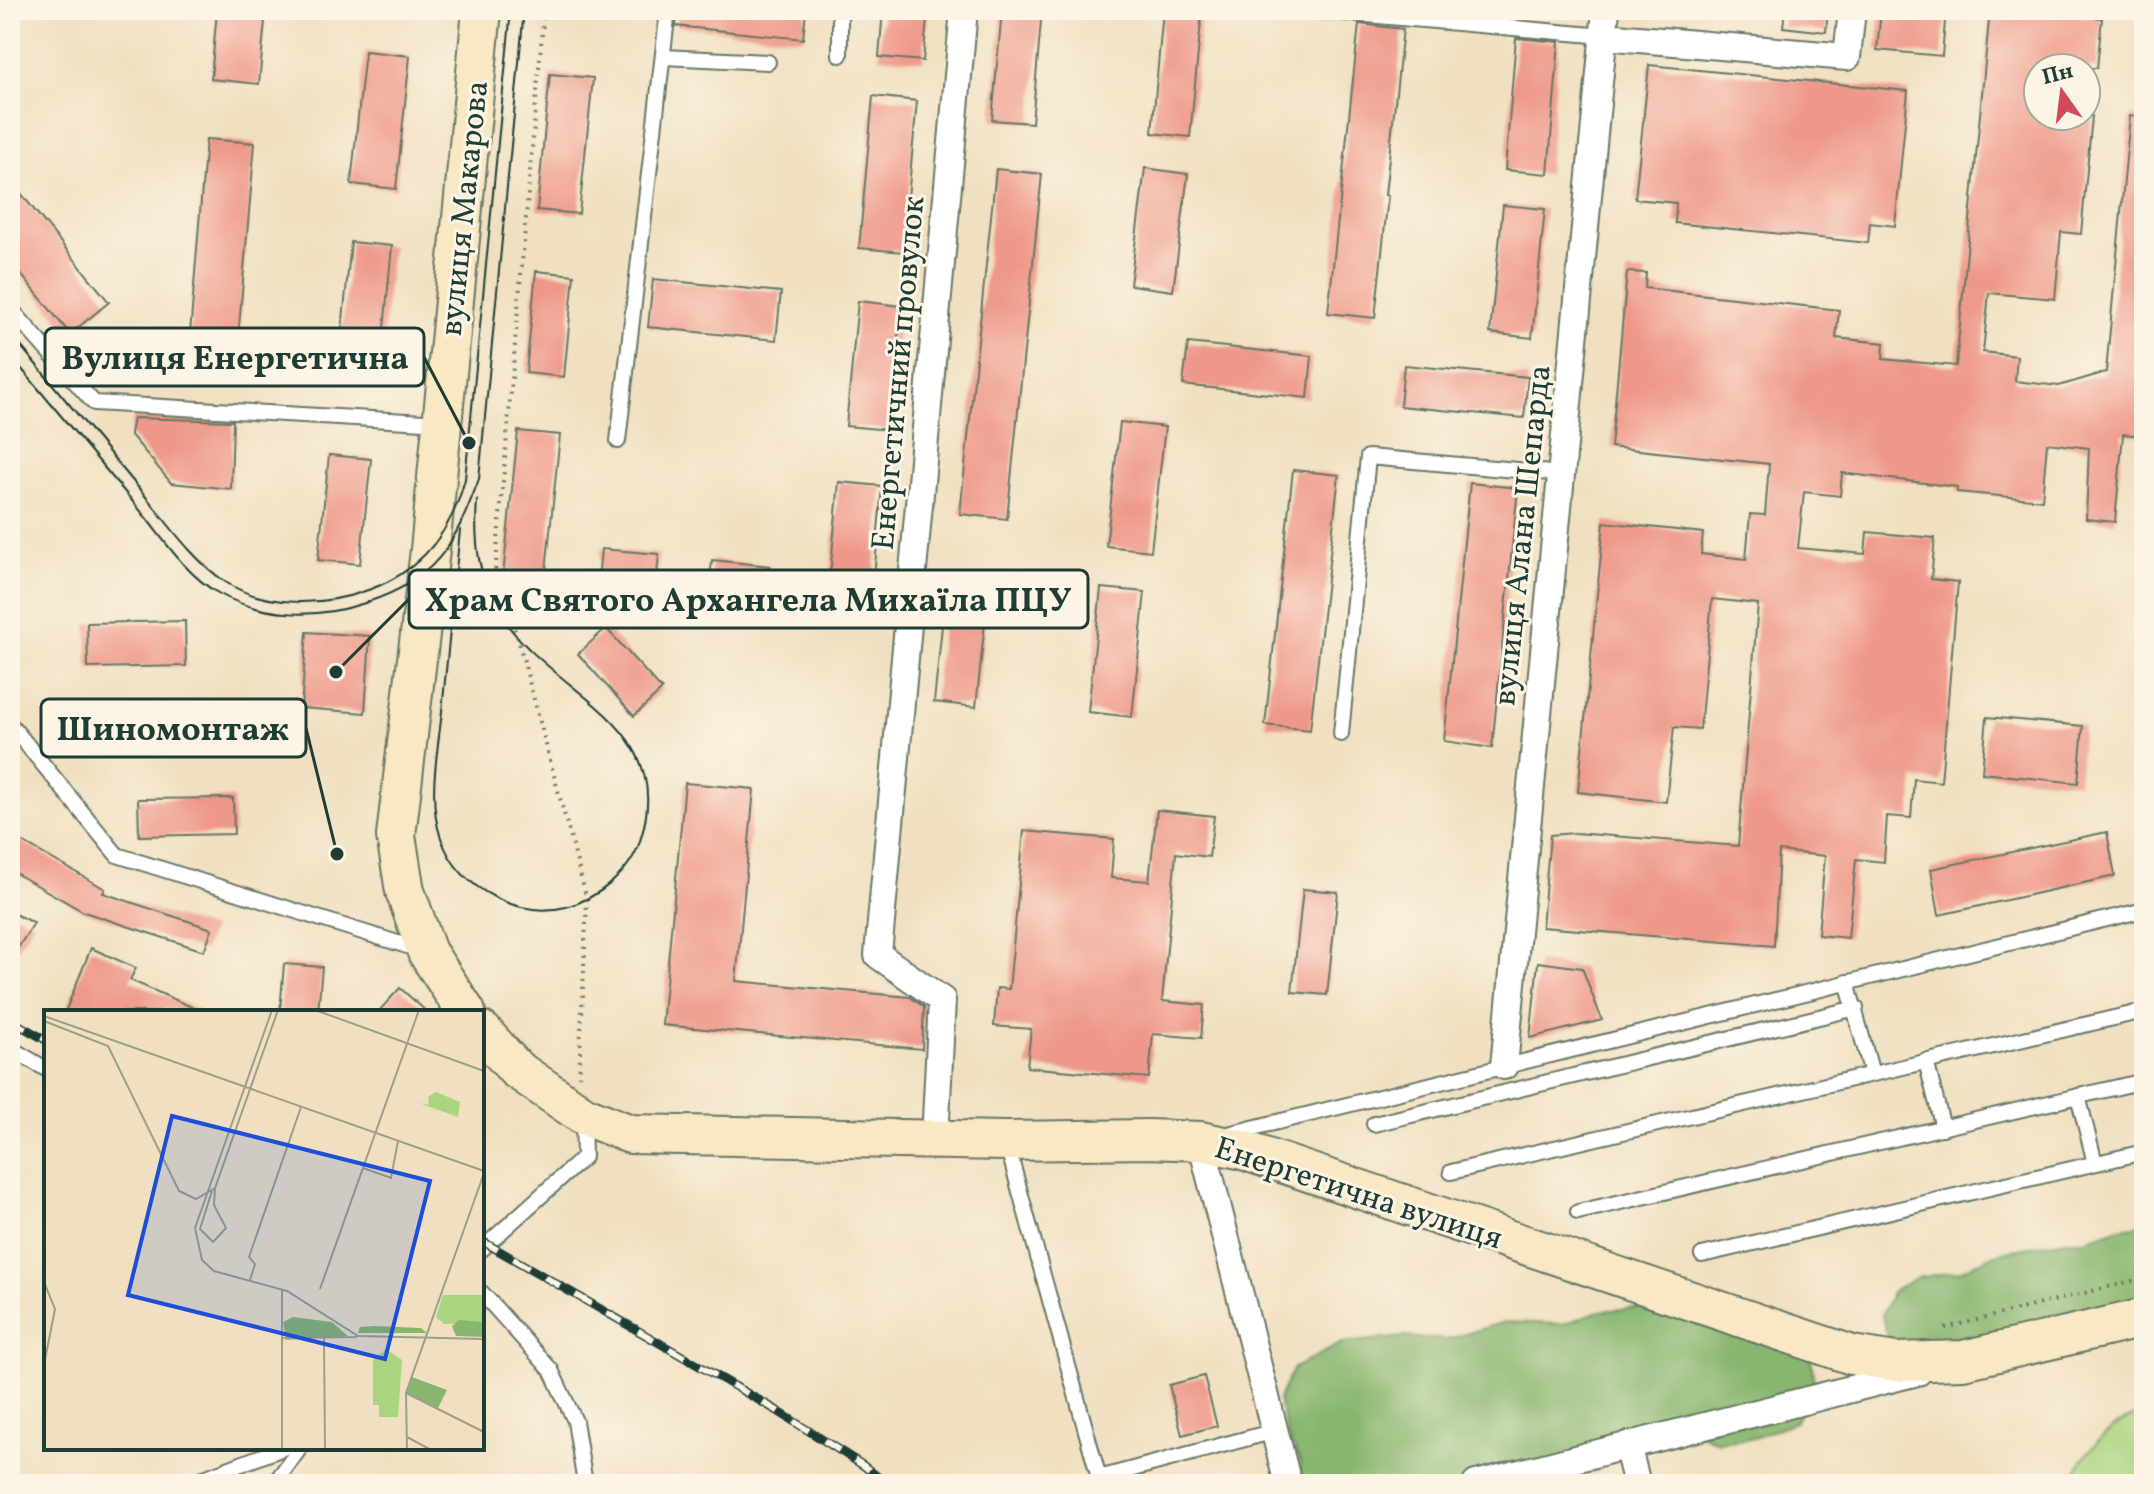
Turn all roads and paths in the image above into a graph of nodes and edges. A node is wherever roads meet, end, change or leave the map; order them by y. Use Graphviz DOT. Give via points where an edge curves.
graph roads {
  1 [pos="482,10"];
  2 [pos="544,10"];
  3 [pos="668,10"];
  4 [pos="840,10"];
  5 [pos="964,10"];
  6 [pos="1311,10"];
  7 [pos="1852,10"];
  8 [pos="1605,23"];
  9 [pos="840,55"];
  10 [pos="663,57"];
  11 [pos="768,62"];
  12 [pos="10,308"];
  13 [pos="442,423"];
  14 [pos="618,441"];
  15 [pos="1562,474"];
  16 [pos="10,724"];
  17 [pos="1341,734"];
  18 [pos="2144,910"];
  19 [pos="427,952"];
  20 [pos="1847,982"];
  21 [pos="1856,1008"];
  22 [pos="465,1010"];
  23 [pos="2144,1011"];
  24 [pos="484,1033"];
  25 [pos="10,1048"];
  26 [pos="1926,1061"];
  27 [pos="1504,1066"];
  28 [pos="44,1068"];
  29 [pos="1872,1074"];
  30 [pos="2144,1081"];
  31 [pos="2078,1096"];
  32 [pos="581,1102"];
  33 [pos="1374,1124"];
  34 [pos="1943,1128"];
  35 [pos="935,1140"];
  36 [pos="1006,1141"];
  37 [pos="1201,1141"];
  38 [pos="2144,1152"];
  39 [pos="2095,1163"];
  40 [pos="1451,1172"];
  41 [pos="1578,1212"];
  42 [pos="484,1247"];
  43 [pos="1702,1255"];
  44 [pos="484,1295"];
  45 [pos="2144,1318"];
  46 [pos="1963,1360"];
  47 [pos="1275,1431"];
  48 [pos="1627,1445"];
  49 [pos="278,1450"];
  50 [pos="299,1450"];
  51 [pos="188,1484"];
  52 [pos="274,1484"];
  53 [pos="585,1484"];
  54 [pos="1288,1484"];
  55 [pos="1476,1484"];
  56 [pos="1637,1484"];
  1 -- 13 [label="main road, вулиця Макарова"];
  2 -- 32 [label="path" via="495,574 518,639 587,900"];
  3 -- 10 [label="lane"];
  4 -- 9 [label="lane"];
  5 -- 35 [label="street, Енергетичний провулок" via="878,955 942,1000"];
  6 -- 8 [label="lane"];
  7 -- 8 [label="street" via="1847,57"];
  8 -- 15 [label="street, вулиця Алана Шепарда"];
  10 -- 11 [label="lane"];
  10 -- 14 [label="lane"];
  12 -- 13 [label="lane" via="94,403"];
  13 -- 19 [label="main road, вулиця Макарова" via="396,836 405,891"];
  15 -- 17 [label="lane" via="1368,457"];
  15 -- 27 [label="street, вулиця Алана Шепарда"];
  16 -- 19 [label="lane" via="117,855"];
  18 -- 20 [label="lane"];
  19 -- 22 [label="main road"];
  20 -- 21 [label="lane"];
  20 -- 27 [label="lane"];
  21 -- 29 [label="lane"];
  21 -- 33 [label="lane"];
  23 -- 26 [label="lane"];
  24 -- 32 [label="main road, Енергетична вулиця" via="516,1069"];
  25 -- 28 [label="lane"];
  26 -- 29 [label="lane"];
  26 -- 34 [label="lane"];
  27 -- 37 [label="lane"];
  29 -- 40 [label="lane"];
  30 -- 31 [label="lane"];
  31 -- 34 [label="lane"];
  31 -- 39 [label="lane"];
  32 -- 35 [label="main road, Енергетична вулиця" via="630,1134"];
  32 -- 42 [label="lane" via="584,1157"];
  34 -- 41 [label="lane"];
  35 -- 36 [label="main road, Енергетична вулиця"];
  36 -- 37 [label="main road, Енергетична вулиця"];
  36 -- 47 [label="lane" via="1099,1478"];
  37 -- 46 [label="main road, Енергетична вулиця" via="1243,1150 1852,1355 1896,1362"];
  37 -- 47 [label="street"];
  38 -- 39 [label="lane"];
  39 -- 43 [label="lane"];
  44 -- 53 [label="lane" via="551,1370 575,1421"];
  45 -- 46 [label="main road, Енергетична вулиця"];
  46 -- 48 [label="street, Енергетична вулиця"];
  47 -- 54 [label="street"];
  48 -- 55 [label="street, Енергетична вулиця"];
  48 -- 56 [label="street"];
  49 -- 51 [label="lane"];
  50 -- 52 [label="lane"];
}
